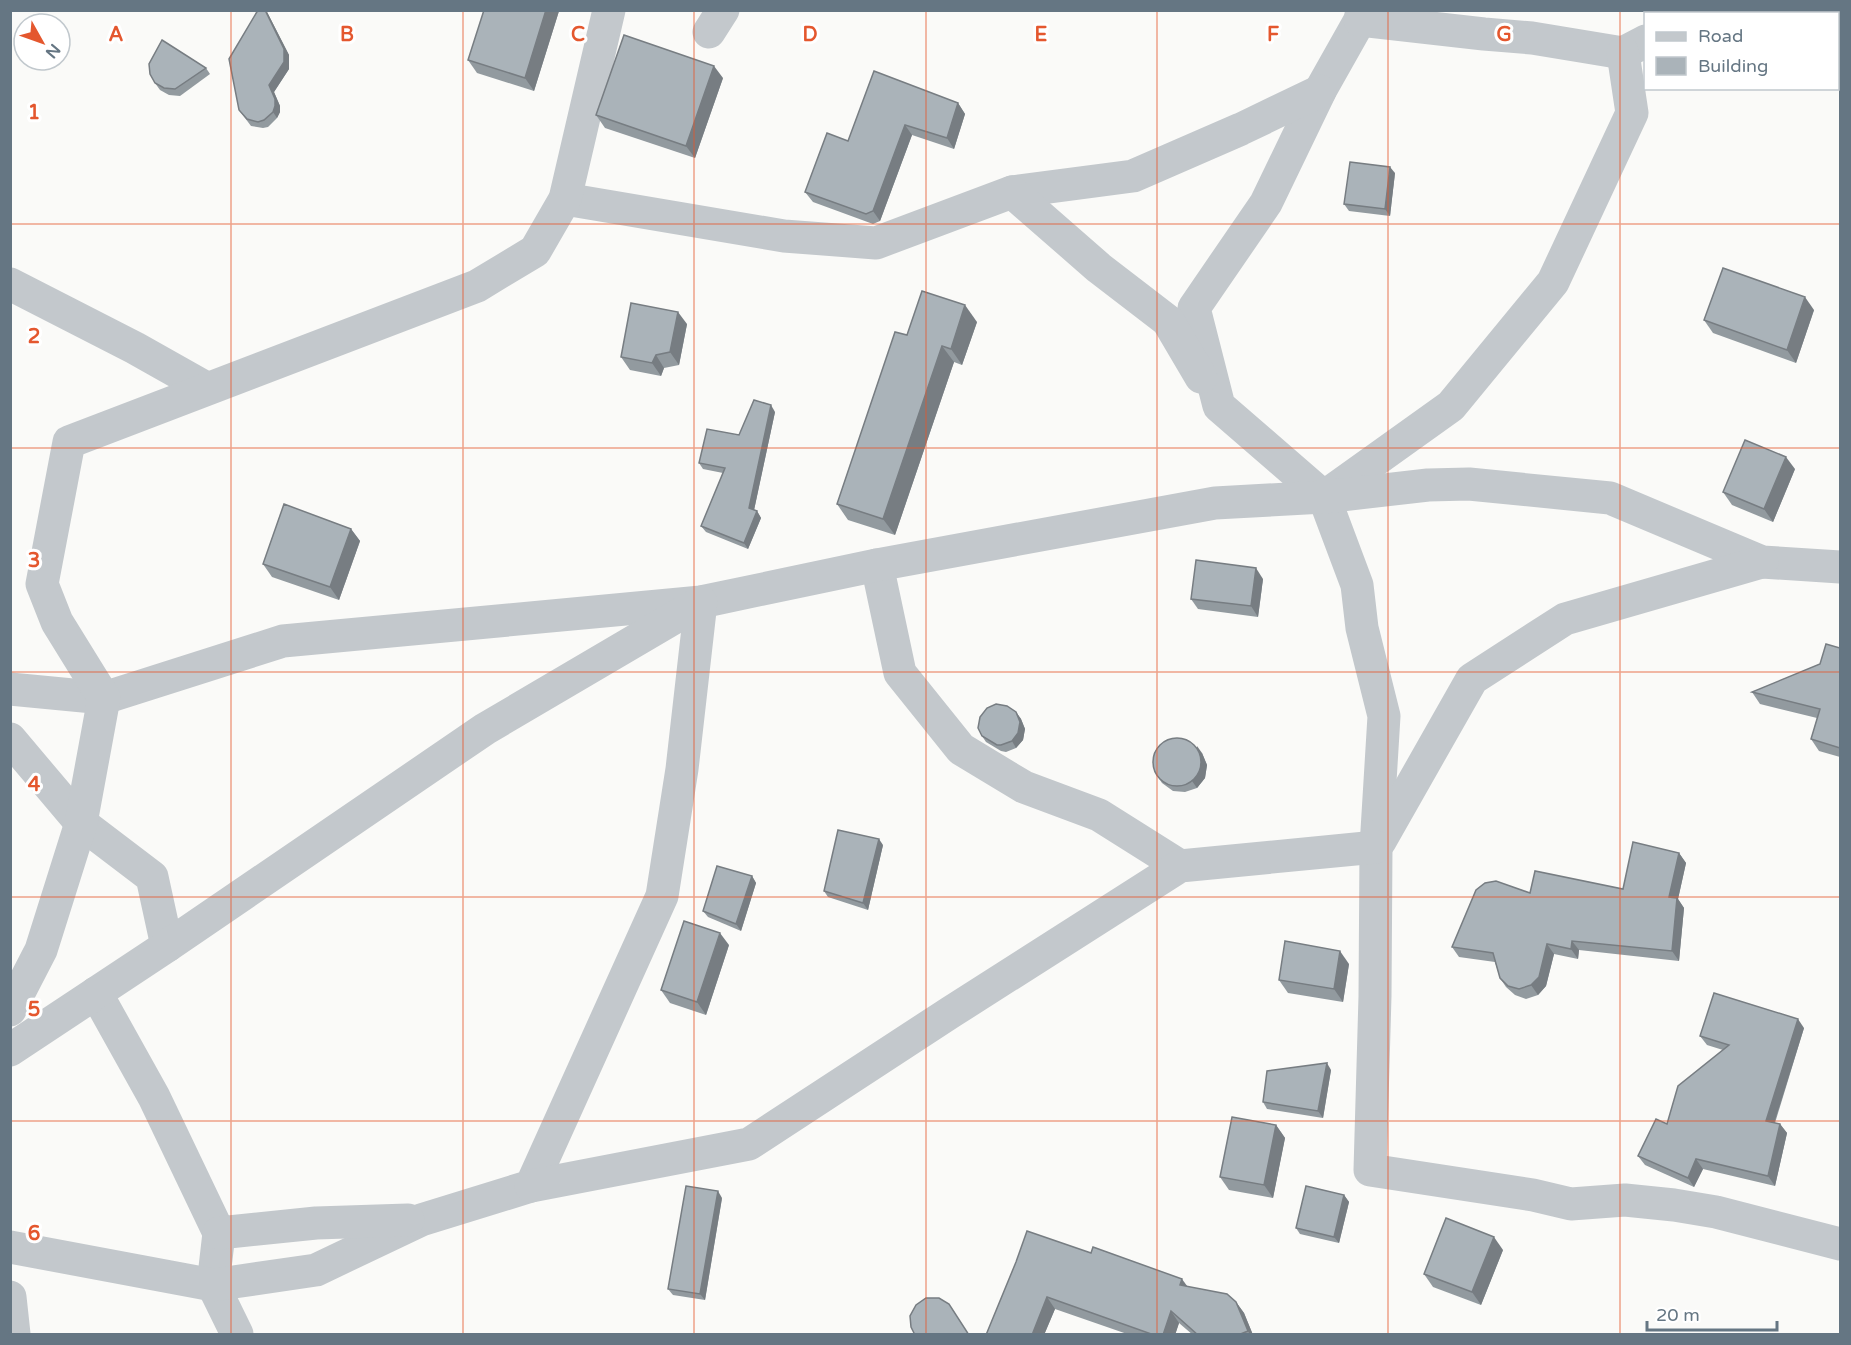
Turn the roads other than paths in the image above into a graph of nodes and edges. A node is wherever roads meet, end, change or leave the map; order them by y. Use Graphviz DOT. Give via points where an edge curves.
graph roads {
  1 [pos="609,10"];
  2 [pos="1361,16"];
  3 [pos="1634,47"];
  4 [pos="1320,91"];
  5 [pos="1012,192"];
  6 [pos="565,199"];
  7 [pos="10,284"];
  8 [pos="206,388"];
  9 [pos="1219,406"];
  10 [pos="1324,497"];
  11 [pos="1762,561"];
  12 [pos="877,565"];
  13 [pos="1840,567"];
  14 [pos="700,602"];
  15 [pos="10,689"];
  16 [pos="104,698"];
  17 [pos="10,739"];
  18 [pos="81,823"];
  19 [pos="1376,847"];
  20 [pos="1180,866"];
  21 [pos="167,946"];
  22 [pos="96,993"];
  23 [pos="10,1010"];
  24 [pos="10,1050"];
  25 [pos="531,1186"];
  26 [pos="421,1220"];
  27 [pos="219,1233"];
  28 [pos="1840,1244"];
  29 [pos="10,1247"];
  30 [pos="213,1285"];
  31 [pos="10,1297"];
  32 [pos="13,1334"];
  33 [pos="237,1335"];
  1 -- 6 [label="street"];
  2 -- 3 [label="street" via="1484,34"];
  2 -- 4 [label="street"];
  3 -- 10 [label="street" via="1632,113 1553,282 1451,406"];
  4 -- 5 [label="street" via="1133,176"];
  4 -- 9 [label="street" via="1266,203 1194,308"];
  5 -- 6 [label="street" via="876,243 784,236"];
  5 -- 9 [label="street" via="1099,268 1168,321"];
  6 -- 8 [label="street" via="535,251 477,286"];
  7 -- 8 [label="street"];
  8 -- 16 [label="street" via="69,441 42,584 57,622"];
  9 -- 10 [label="street"];
  10 -- 11 [label="street" via="1469,484 1610,498"];
  10 -- 12 [label="street" via="1215,503"];
  10 -- 19 [label="street" via="1357,585 1362,628 1384,716"];
  11 -- 13 [label="street"];
  11 -- 19 [label="street" via="1565,619 1472,679"];
  12 -- 14 [label="street"];
  12 -- 20 [label="street" via="900,673 961,749 1024,786 1099,815"];
  14 -- 16 [label="street" via="283,641"];
  14 -- 21 [label="street" via="485,729"];
  14 -- 25 [label="street" via="682,770 662,896"];
  15 -- 16 [label="street"];
  16 -- 18 [label="street"];
  17 -- 18 [label="street"];
  18 -- 21 [label="street" via="152,877"];
  18 -- 23 [label="street" via="41,950"];
  19 -- 20 [label="street"];
  19 -- 28 [label="street" via="1370,1170 1571,1204 1625,1200 1674,1205"];
  20 -- 25 [label="street" via="749,1144"];
  21 -- 22 [label="street"];
  22 -- 24 [label="street"];
  22 -- 27 [label="street" via="154,1096"];
  25 -- 26 [label="street"];
  26 -- 27 [label="street" via="316,1223"];
  26 -- 30 [label="street" via="316,1270"];
  27 -- 30 [label="street"];
  29 -- 30 [label="street"];
  30 -- 33 [label="street"];
  31 -- 32 [label="street"];
}
